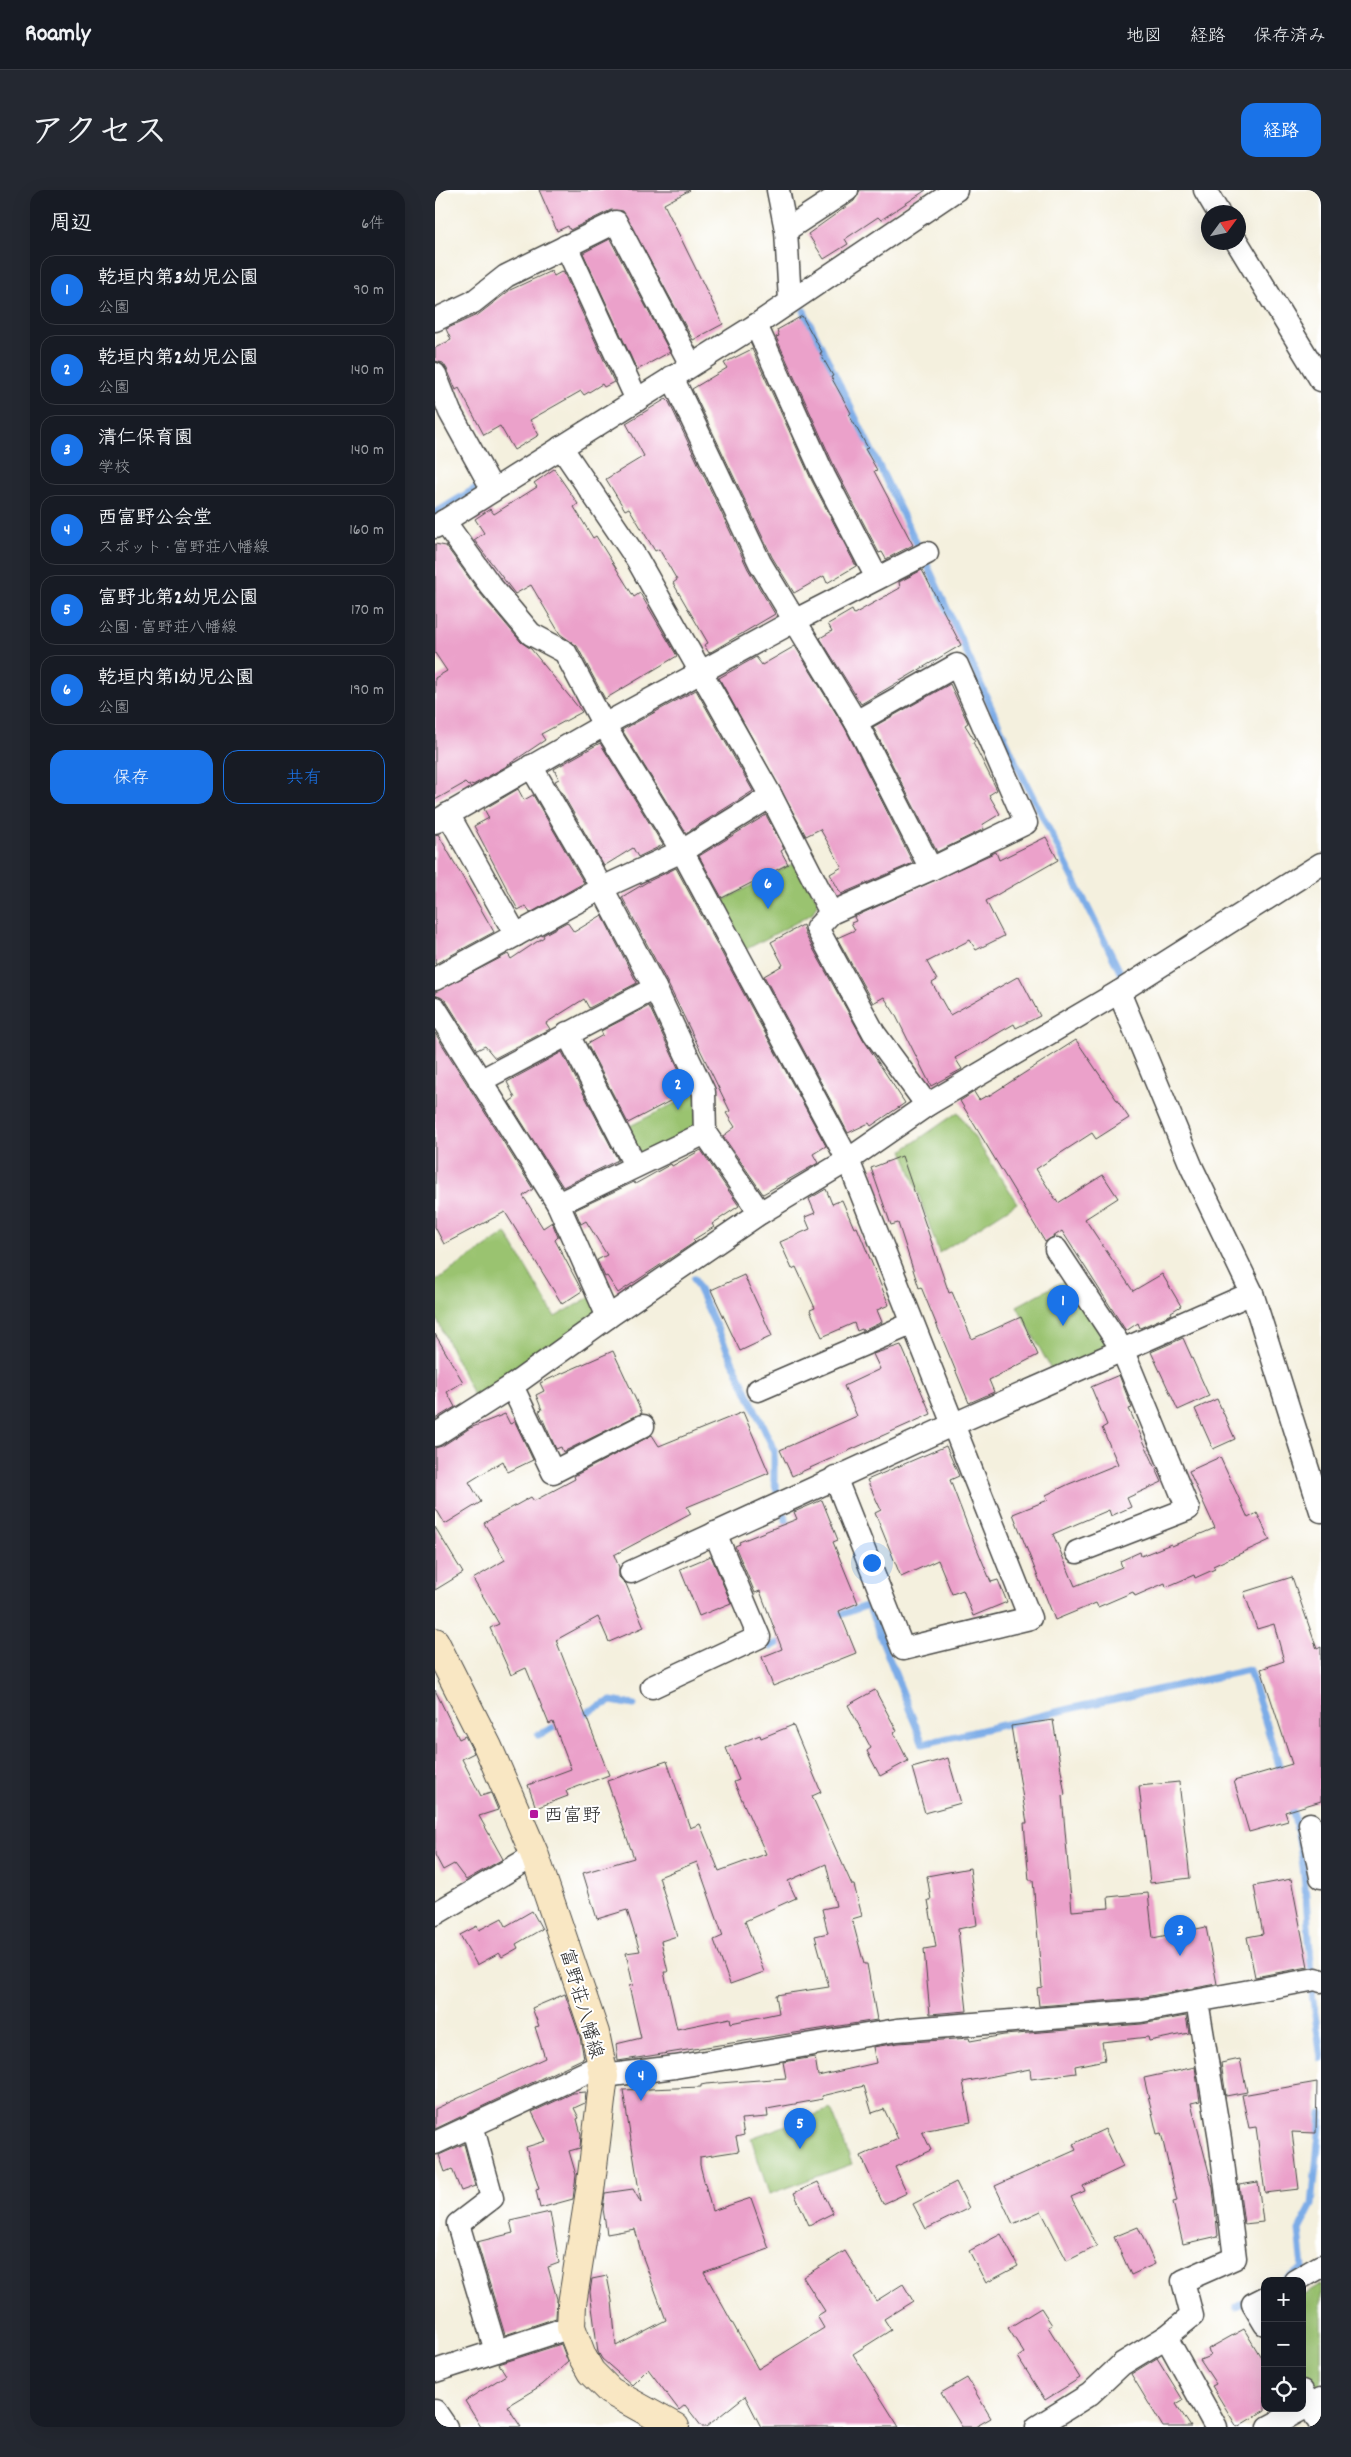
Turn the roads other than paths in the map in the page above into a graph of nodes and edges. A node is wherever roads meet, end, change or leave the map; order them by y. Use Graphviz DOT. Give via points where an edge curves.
graph roads {
  1 [pos="778,190"];
  2 [pos="847,190"];
  3 [pos="956,190"];
  4 [pos="1205,190"];
  5 [pos="1214,205"];
  6 [pos="785,230"];
  7 [pos="566,246"];
  8 [pos="1242,250"];
  9 [pos="790,301"];
  10 [pos="435,320"];
  11 [pos="756,324"];
  12 [pos="691,365"];
  13 [pos="435,374"];
  14 [pos="672,377"];
  15 [pos="1321,380"];
  16 [pos="637,400"];
  17 [pos="443,416"];
  18 [pos="561,447"];
  19 [pos="493,490"];
  20 [pos="440,524"];
  21 [pos="923,555"];
  22 [pos="877,578"];
  23 [pos="796,620"];
  24 [pos="700,673"];
  25 [pos="856,722"];
  26 [pos="604,725"];
  27 [pos="531,766"];
  28 [pos="771,796"];
  29 [pos="441,818"];
  30 [pos="682,851"];
  31 [pos="1321,864"];
  32 [pos="931,869"];
  33 [pos="602,888"];
  34 [pos="831,913"];
  35 [pos="516,936"];
  36 [pos="435,979"];
  37 [pos="655,988"];
  38 [pos="1119,992"];
  39 [pos="435,1008"];
  40 [pos="567,1033"];
  41 [pos="480,1081"];
  42 [pos="927,1105"];
  43 [pos="705,1133"];
  44 [pos="848,1160"];
  45 [pos="635,1165"];
  46 [pos="558,1204"];
  47 [pos="760,1213"];
  48 [pos="1056,1249"];
  49 [pos="1252,1293"];
  50 [pos="608,1317"];
  51 [pos="911,1324"];
  52 [pos="1122,1349"];
  53 [pos="512,1386"];
  54 [pos="758,1390"];
  55 [pos="952,1425"];
  56 [pos="643,1426"];
  57 [pos="435,1435"];
  58 [pos="835,1478"];
  59 [pos="1321,1511"];
  60 [pos="715,1533"];
  61 [pos="1077,1552"];
  62 [pos="631,1572"];
  63 [pos="435,1642"];
  64 [pos="652,1687"];
  65 [pos="1310,1824"];
  66 [pos="534,1853"];
  67 [pos="1321,1877"];
  68 [pos="435,1914"];
  69 [pos="1321,1981"];
  70 [pos="1197,2001"];
  71 [pos="599,2073"];
  72 [pos="472,2125"];
  73 [pos="435,2143"];
  74 [pos="1321,2266"];
  75 [pos="1302,2277"];
  76 [pos="1261,2300"];
  77 [pos="1261,2317"];
  78 [pos="571,2327"];
  79 [pos="1166,2337"];
  80 [pos="496,2351"];
  81 [pos="435,2371"];
  82 [pos="1311,2399"];
  83 [pos="435,2412"];
  84 [pos="1321,2426"];
  85 [pos="446,2427"];
  86 [pos="675,2427"];
  87 [pos="1037,2427"];
  88 [pos="1216,2427"];
  89 [pos="1269,2427"];
  1 -- 6 [label="street"];
  2 -- 6 [label="street"];
  3 -- 9 [label="street"];
  4 -- 5 [label="street"];
  6 -- 9 [label="street"];
  7 -- 10 [label="street" via="506,276 473,302"];
  7 -- 12 [label="street" via="615,222"];
  7 -- 16 [label="street"];
  8 -- 15 [label="street"];
  9 -- 11 [label="street"];
  11 -- 12 [label="street"];
  11 -- 22 [label="street" via="824,476"];
  12 -- 14 [label="street"];
  13 -- 17 [label="street"];
  14 -- 16 [label="street"];
  14 -- 23 [label="street" via="760,563"];
  16 -- 18 [label="street"];
  17 -- 19 [label="street"];
  18 -- 19 [label="street"];
  18 -- 24 [label="street" via="637,559"];
  19 -- 20 [label="street"];
  20 -- 26 [label="street" via="531,634 565,652"];
  21 -- 22 [label="street"];
  22 -- 23 [label="street"];
  23 -- 24 [label="street"];
  23 -- 25 [label="street"];
  24 -- 26 [label="street"];
  24 -- 28 [label="street"];
  25 -- 32 [label="street"];
  25 -- 32 [label="street" via="957,665 1026,823"];
  26 -- 27 [label="street"];
  26 -- 30 [label="street"];
  27 -- 29 [label="street"];
  27 -- 33 [label="street"];
  28 -- 30 [label="street"];
  28 -- 34 [label="street"];
  29 -- 35 [label="street"];
  30 -- 33 [label="street"];
  30 -- 44 [label="street"];
  31 -- 38 [label="street"];
  32 -- 34 [label="street"];
  33 -- 35 [label="street"];
  33 -- 37 [label="street"];
  34 -- 42 [label="street" via="817,928 875,1034"];
  35 -- 36 [label="street"];
  37 -- 40 [label="street"];
  37 -- 43 [label="street" via="704,1092"];
  38 -- 42 [label="street"];
  38 -- 49 [label="street" via="1192,1168"];
  39 -- 41 [label="street"];
  40 -- 41 [label="street"];
  40 -- 45 [label="street"];
  41 -- 46 [label="street"];
  42 -- 44 [label="street"];
  43 -- 45 [label="street"];
  43 -- 47 [label="street"];
  44 -- 47 [label="street"];
  44 -- 51 [label="street"];
  45 -- 46 [label="street"];
  46 -- 50 [label="street"];
  47 -- 50 [label="street"];
  48 -- 52 [label="street"];
  49 -- 52 [label="street"];
  49 -- 59 [label="street"];
  50 -- 53 [label="street"];
  51 -- 54 [label="street"];
  51 -- 55 [label="street"];
  52 -- 55 [label="street"];
  52 -- 61 [label="street" via="1187,1509"];
  53 -- 56 [label="street" via="553,1472"];
  53 -- 57 [label="street"];
  55 -- 58 [label="street"];
  55 -- 58 [label="street" via="1030,1618 903,1649"];
  58 -- 60 [label="street"];
  60 -- 62 [label="street"];
  60 -- 64 [label="street" via="759,1637"];
  63 -- 66 [label="main road, 富野荘八幡線" via="488,1747"];
  65 -- 67 [label="street"];
  66 -- 68 [label="street"];
  66 -- 71 [label="main road, 富野荘八幡線" via="595,2032"];
  69 -- 70 [label="street"];
  70 -- 71 [label="street" via="1141,2011 897,2030 675,2067"];
  70 -- 79 [label="street" via="1220,2139 1235,2258 1183,2281 1192,2316"];
  71 -- 72 [label="street"];
  71 -- 78 [label="main road, 富野荘八幡線"];
  72 -- 73 [label="street"];
  72 -- 80 [label="street" via="492,2198 458,2224"];
  74 -- 75 [label="street"];
  76 -- 77 [label="street" via="1253,2304"];
  78 -- 80 [label="street"];
  78 -- 86 [label="main road, 富野荘八幡線" via="581,2356 610,2392"];
  79 -- 87 [label="street" via="1121,2364 1090,2394"];
  79 -- 88 [label="street"];
  80 -- 81 [label="street"];
  82 -- 84 [label="street"];
  82 -- 89 [label="street"];
  83 -- 85 [label="street"];
}
